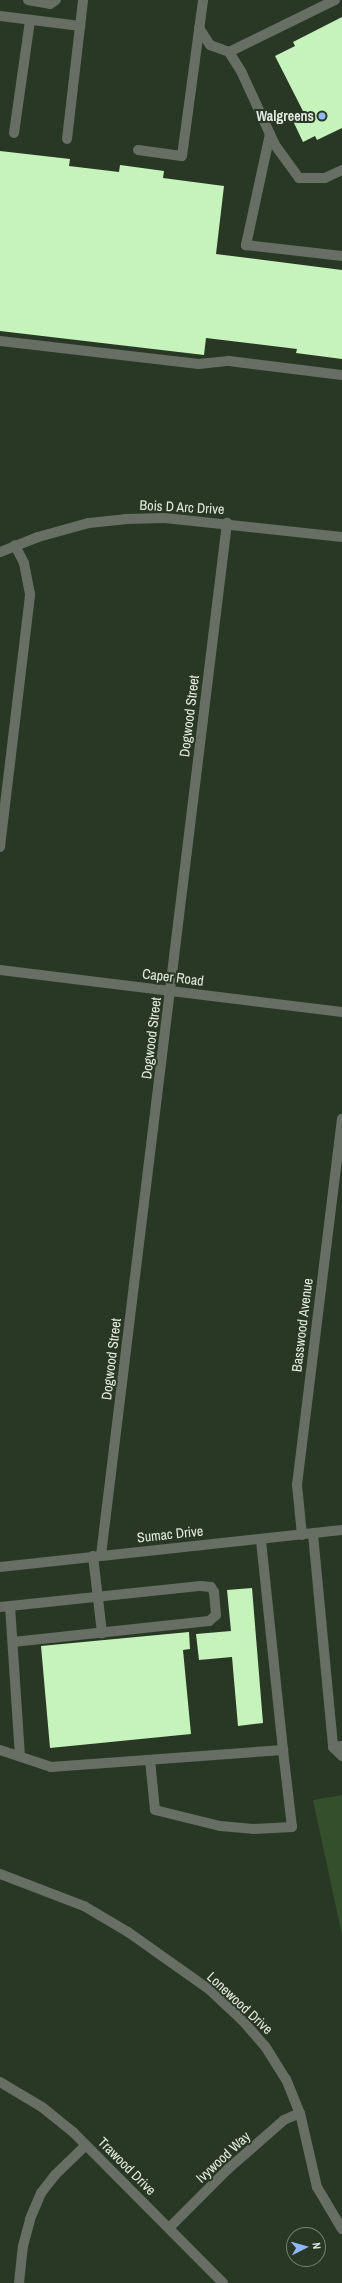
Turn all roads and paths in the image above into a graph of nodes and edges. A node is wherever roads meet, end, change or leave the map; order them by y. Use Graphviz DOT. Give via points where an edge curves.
graph roads {
  1 [pos="28,0"];
  2 [pos="56,0"];
  3 [pos="83,0"];
  4 [pos="203,0"];
  5 [pos="335,0"];
  6 [pos="0,16"];
  7 [pos="30,20"];
  8 [pos="80,26"];
  9 [pos="198,28"];
  10 [pos="229,52"];
  11 [pos="14,133"];
  12 [pos="270,134"];
  13 [pos="67,138"];
  14 [pos="138,150"];
  15 [pos="342,170"];
  16 [pos="342,256"];
  17 [pos="0,341"];
  18 [pos="342,375"];
  19 [pos="227,523"];
  20 [pos="342,537"];
  21 [pos="16,545"];
  22 [pos="0,552"];
  23 [pos="0,847"];
  24 [pos="0,970"];
  25 [pos="171,991"];
  26 [pos="342,1012"];
  27 [pos="342,1119"];
  28 [pos="342,1530"];
  29 [pos="313,1534"];
  30 [pos="302,1535"];
  31 [pos="262,1539"];
  32 [pos="97,1556"];
  33 [pos="0,1567"];
  34 [pos="97,1598"];
  35 [pos="5,1607"];
  36 [pos="102,1633"];
  37 [pos="12,1642"];
  38 [pos="338,1746"];
  39 [pos="0,1750"];
  40 [pos="283,1750"];
  41 [pos="20,1756"];
  42 [pos="342,1756"];
  43 [pos="150,1760"];
  44 [pos="0,1874"];
  45 [pos="0,2082"];
  46 [pos="300,2113"];
  47 [pos="86,2145"];
  48 [pos="169,2228"];
  49 [pos="342,2229"];
  50 [pos="19,2283"];
  51 [pos="223,2283"];
  1 -- 2 [label="street" via="50,4"];
  3 -- 8 [label="street"];
  4 -- 9 [label="street"];
  5 -- 10 [label="street"];
  6 -- 7 [label="street"];
  7 -- 8 [label="street"];
  7 -- 11 [label="street"];
  8 -- 13 [label="street"];
  9 -- 10 [label="street" via="210,45"];
  9 -- 14 [label="street" via="182,156"];
  10 -- 12 [label="street" via="241,71"];
  12 -- 15 [label="street" via="299,178 325,178"];
  12 -- 16 [label="street" via="246,245"];
  17 -- 18 [label="street" via="199,364 229,361"];
  19 -- 20 [label="street, Bois D Arc Drive"];
  19 -- 21 [label="street, Bois D Arc Drive" via="165,518 125,519 89,523"];
  19 -- 25 [label="street, Dogwood Street"];
  21 -- 22 [label="street, Bois D Arc Drive"];
  21 -- 23 [label="street" via="24,563 30,594"];
  24 -- 25 [label="street, Caper Road"];
  25 -- 26 [label="street, Caper Road"];
  25 -- 32 [label="street, Dogwood Street"];
  27 -- 30 [label="street, Basswood Avenue" via="297,1485"];
  28 -- 29 [label="street, Sumac Drive"];
  29 -- 30 [label="street, Sumac Drive"];
  29 -- 38 [label="street"];
  30 -- 31 [label="street, Sumac Drive"];
  31 -- 32 [label="street, Sumac Drive"];
  31 -- 40 [label="street"];
  32 -- 33 [label="street, Sumac Drive"];
  32 -- 34 [label="street, Dogwood Street"];
  34 -- 35 [label="street"];
  34 -- 36 [label="street, Dogwood Street"];
  34 -- 36 [label="street" via="211,1587 217,1608 216,1615 209,1621"];
  35 -- 37 [label="street"];
  36 -- 37 [label="street"];
  37 -- 41 [label="street"];
  38 -- 42 [label="street"];
  39 -- 41 [label="street"];
  40 -- 43 [label="street"];
  40 -- 43 [label="street" via="292,1827 253,1829 220,1826 156,1810"];
  41 -- 43 [label="street" via="51,1767"];
  44 -- 46 [label="street, Lonewood Drive" via="84,1906 128,1932 210,1990 265,2046 286,2079"];
  45 -- 47 [label="street, Trawood Drive" via="42,2107"];
  46 -- 48 [label="street, Ivywood Way" via="284,2120 228,2169"];
  46 -- 49 [label="street, Lonewood Drive" via="317,2187"];
  47 -- 48 [label="street, Trawood Drive"];
  47 -- 50 [label="street" via="55,2175 41,2193 30,2219 23,2246"];
  48 -- 51 [label="street, Trawood Drive"];
}
